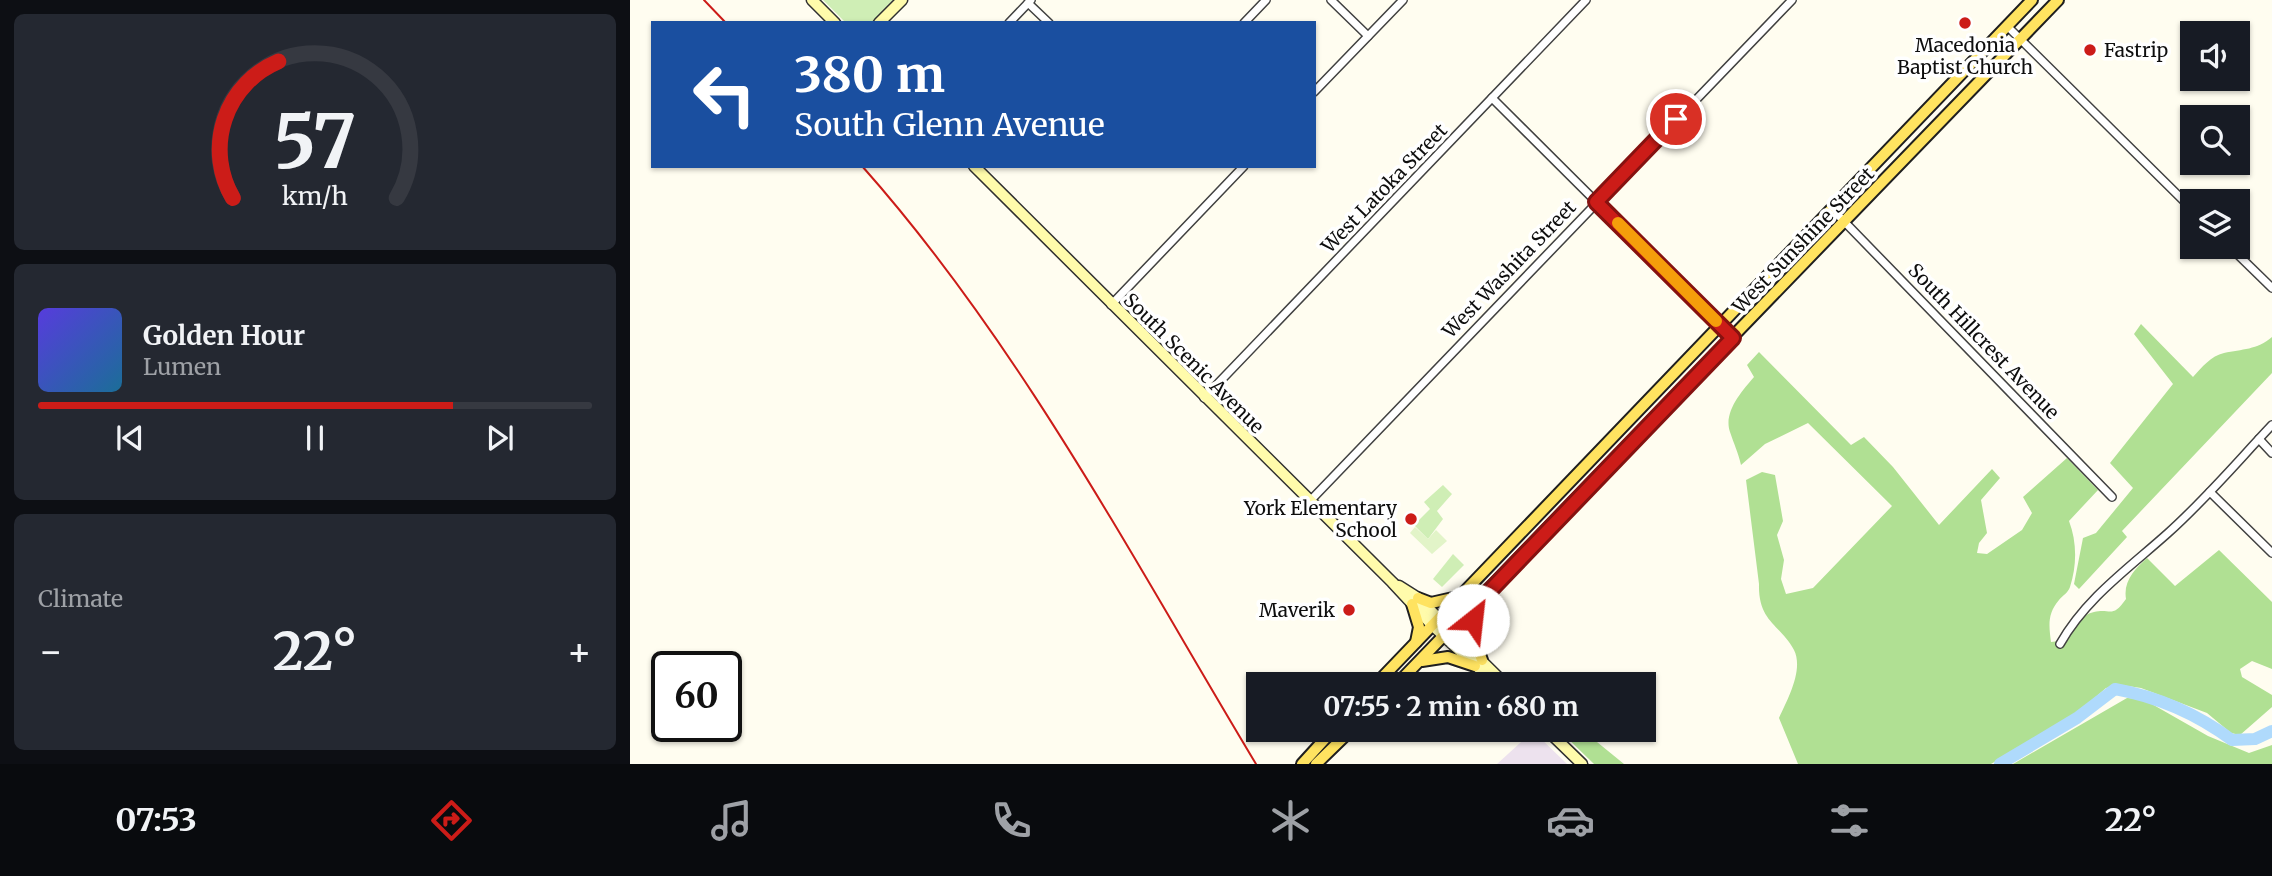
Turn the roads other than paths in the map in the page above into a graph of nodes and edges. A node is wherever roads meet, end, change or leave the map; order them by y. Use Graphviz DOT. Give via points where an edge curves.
graph roads {
  1 [pos="812,0"];
  2 [pos="902,0"];
  3 [pos="1266,0"];
  4 [pos="1331,0"];
  5 [pos="1403,0"];
  6 [pos="1586,0"];
  7 [pos="1792,0"];
  8 [pos="2032,0"];
  9 [pos="2058,0"];
  10 [pos="1029,1"];
  11 [pos="833,21"];
  12 [pos="881,21"];
  13 [pos="1011,21"];
  14 [pos="1047,21"];
  15 [pos="1246,21"];
  16 [pos="2007,26"];
  17 [pos="1368,36"];
  18 [pos="2020,39"];
  19 [pos="1316,90"];
  20 [pos="1492,98"];
  21 [pos="976,168"];
  22 [pos="1242,168"];
  23 [pos="2180,197"];
  24 [pos="1596,202"];
  25 [pos="1832,209"];
  26 [pos="1844,221"];
  27 [pos="2242,259"];
  28 [pos="2272,288"];
  29 [pos="1111,305"];
  30 [pos="1720,325"];
  31 [pos="1733,338"];
  32 [pos="1204,398"];
  33 [pos="2272,425"];
  34 [pos="2259,439"];
  35 [pos="2272,453"];
  36 [pos="2210,492"];
  37 [pos="2112,497"];
  38 [pos="1309,502"];
  39 [pos="2272,553"];
  40 [pos="1462,593"];
  41 [pos="1483,598"];
  42 [pos="1415,601"];
  43 [pos="1435,621"];
  44 [pos="1448,634"];
  45 [pos="2060,644"];
  46 [pos="1414,645"];
  47 [pos="1420,662"];
  48 [pos="1478,663"];
  49 [pos="1388,672"];
  50 [pos="1410,672"];
  51 [pos="1486,672"];
  52 [pos="1490,672"];
  53 [pos="1323,742"];
  54 [pos="1339,742"];
  55 [pos="1559,742"];
  56 [pos="1302,764"];
  57 [pos="1316,764"];
  58 [pos="1582,764"];
  1 -- 11 [label="main road"];
  2 -- 12 [label="main road"];
  3 -- 15 [label="street"];
  4 -- 17 [label="street"];
  5 -- 17 [label="street"];
  6 -- 20 [label="street, West Latoka Street"];
  7 -- 24 [label="street, West Washita Street"];
  8 -- 16 [label="main road, West Sunshine Street"];
  9 -- 18 [label="main road, West Sunshine Street"];
  10 -- 13 [label="street"];
  10 -- 14 [label="street"];
  16 -- 18 [label="street"];
  16 -- 25 [label="main road, West Sunshine Street"];
  17 -- 19 [label="street"];
  18 -- 23 [label="street"];
  18 -- 26 [label="main road, West Sunshine Street"];
  20 -- 24 [label="street"];
  20 -- 32 [label="street, West Latoka Street"];
  21 -- 29 [label="main road, South Scenic Avenue"];
  22 -- 29 [label="street"];
  24 -- 30 [label="street"];
  24 -- 38 [label="street, West Washita Street"];
  25 -- 26 [label="street, South Hillcrest Avenue"];
  25 -- 30 [label="main road, West Sunshine Street"];
  26 -- 31 [label="main road, West Sunshine Street"];
  26 -- 37 [label="street, South Hillcrest Avenue"];
  27 -- 28 [label="street"];
  29 -- 32 [label="main road, South Scenic Avenue"];
  30 -- 31 [label="street"];
  30 -- 40 [label="main road, West Sunshine Street"];
  31 -- 41 [label="main road, West Sunshine Street"];
  32 -- 38 [label="main road, South Scenic Avenue"];
  33 -- 34 [label="street"];
  34 -- 35 [label="street"];
  34 -- 36 [label="street"];
  36 -- 39 [label="street"];
  36 -- 45 [label="street" via="2111,582 2071,624"];
  38 -- 42 [label="main road, South Scenic Avenue"];
  40 -- 42 [label="main road" via="1441,603"];
  40 -- 43 [label="main road, West Sunshine Street"];
  41 -- 44 [label="main road, West Sunshine Street"];
  41 -- 48 [label="main road" via="1472,632"];
  42 -- 43 [label="main road, South Scenic Avenue"];
  42 -- 46 [label="main road" via="1419,631"];
  43 -- 44 [label="main road, South Scenic Avenue"];
  43 -- 46 [label="main road, West Sunshine Street"];
  44 -- 47 [label="main road, West Sunshine Street"];
  44 -- 48 [label="main road, South Scenic Avenue"];
  46 -- 49 [label="main road, West Sunshine Street"];
  47 -- 48 [label="main road" via="1448,657"];
  47 -- 50 [label="main road, West Sunshine Street"];
  48 -- 51 [label="main road, South Scenic Avenue"];
  48 -- 52 [label="main road, South Scenic Avenue"];
  53 -- 56 [label="main road"];
  54 -- 57 [label="main road"];
  55 -- 58 [label="main road"];
}
